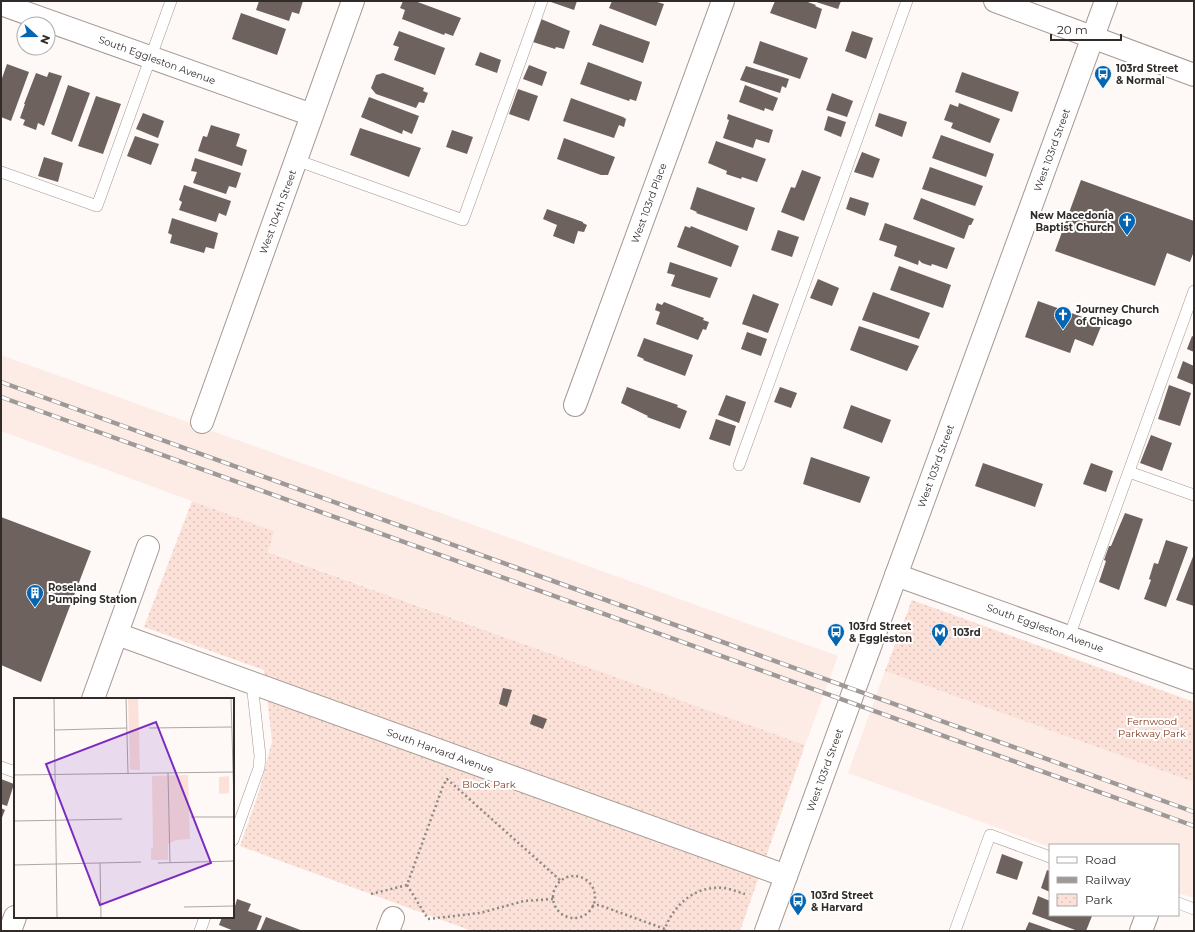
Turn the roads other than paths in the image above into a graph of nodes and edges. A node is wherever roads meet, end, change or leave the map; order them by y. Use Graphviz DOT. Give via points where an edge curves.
graph roads {
  1 [pos="171,1"];
  2 [pos="353,1"];
  3 [pos="542,1"];
  4 [pos="723,1"];
  5 [pos="908,1"];
  6 [pos="995,1"];
  7 [pos="1106,1"];
  8 [pos="1,4"];
  9 [pos="1093,38"];
  10 [pos="151,58"];
  11 [pos="1194,75"];
  12 [pos="312,115"];
  13 [pos="296,160"];
  14 [pos="1,172"];
  15 [pos="1194,291"];
  16 [pos="575,404"];
  17 [pos="202,422"];
  18 [pos="739,465"];
  19 [pos="1129,472"];
  20 [pos="1194,496"];
  21 [pos="148,547"];
  22 [pos="896,574"];
  23 [pos="117,634"];
  24 [pos="1069,637"];
  25 [pos="1194,682"];
  26 [pos="252,683"];
  27 [pos="94,698"];
  28 [pos="1,767"];
  29 [pos="14,772"];
  30 [pos="234,837"];
  31 [pos="1049,857"];
  32 [pos="786,876"];
  33 [pos="1179,903"];
  34 [pos="1194,909"];
  35 [pos="1147,916"];
  36 [pos="15,918"];
  37 [pos="205,918"];
  38 [pos="10,931"];
  39 [pos="200,931"];
  40 [pos="766,931"];
  41 [pos="955,931"];
  42 [pos="1141,931"];
  1 -- 10 [label="lane"];
  2 -- 12 [label="street, West 104th Street"];
  3 -- 13 [label="lane" via="463,220"];
  4 -- 16 [label="street, West 103rd Place"];
  5 -- 18 [label="lane"];
  6 -- 9 [label="street"];
  7 -- 9 [label="street, West 103rd Street"];
  8 -- 10 [label="street, South Eggleston Avenue"];
  9 -- 11 [label="street"];
  9 -- 22 [label="street, West 103rd Street"];
  10 -- 12 [label="street, South Eggleston Avenue"];
  10 -- 14 [label="lane" via="97,206"];
  12 -- 13 [label="street, West 104th Street"];
  13 -- 17 [label="street, West 104th Street"];
  15 -- 19 [label="lane"];
  19 -- 20 [label="lane"];
  19 -- 24 [label="lane"];
  21 -- 23 [label="street"];
  22 -- 24 [label="street, South Eggleston Avenue"];
  22 -- 32 [label="street, West 103rd Street"];
  23 -- 26 [label="street, South Harvard Avenue"];
  23 -- 27 [label="street"];
  24 -- 25 [label="street, South Eggleston Avenue"];
  26 -- 30 [label="lane" via="259,768"];
  26 -- 32 [label="street, South Harvard Avenue"];
  28 -- 29 [label="lane"];
  31 -- 41 [label="lane" via="990,835"];
  32 -- 40 [label="street, West 103rd Street"];
  33 -- 34 [label="lane"];
  35 -- 42 [label="street"];
  36 -- 38 [label="street"];
  37 -- 39 [label="lane"];
}
